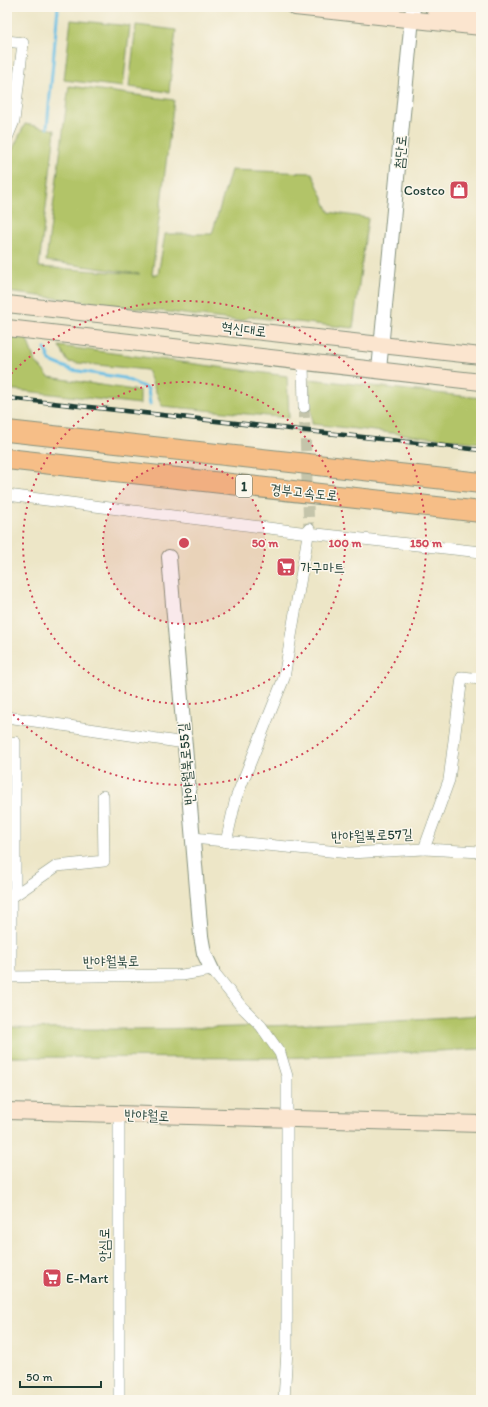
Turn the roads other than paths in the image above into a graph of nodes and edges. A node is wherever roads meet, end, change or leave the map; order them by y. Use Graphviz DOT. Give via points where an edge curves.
graph roads {
  1 [pos="295,7"];
  2 [pos="433,7"];
  3 [pos="481,12"];
  4 [pos="413,13"];
  5 [pos="481,26"];
  6 [pos="7,41"];
  7 [pos="11,120"];
  8 [pos="7,138"];
  9 [pos="7,304"];
  10 [pos="7,328"];
  11 [pos="382,344"];
  12 [pos="481,356"];
  13 [pos="303,362"];
  14 [pos="379,370"];
  15 [pos="481,382"];
  16 [pos="304,407"];
  17 [pos="7,430"];
  18 [pos="7,460"];
  19 [pos="481,483"];
  20 [pos="7,495"];
  21 [pos="481,512"];
  22 [pos="309,531"];
  23 [pos="481,552"];
  24 [pos="169,557"];
  25 [pos="481,679"];
  26 [pos="7,717"];
  27 [pos="14,742"];
  28 [pos="185,743"];
  29 [pos="103,796"];
  30 [pos="193,838"];
  31 [pos="226,842"];
  32 [pos="424,849"];
  33 [pos="481,852"];
  34 [pos="10,899"];
  35 [pos="212,970"];
  36 [pos="9,977"];
  37 [pos="7,1111"];
  38 [pos="119,1114"];
  39 [pos="287,1120"];
  40 [pos="481,1124"];
  41 [pos="119,1400"];
  42 [pos="284,1400"];
  1 -- 4 [label="main road"];
  2 -- 3 [label="main road"];
  4 -- 5 [label="main road"];
  4 -- 11 [label="street, 첨단로"];
  6 -- 7 [label="street" via="23,43"];
  7 -- 8 [label="street"];
  9 -- 11 [label="main road, 혁신대로"];
  10 -- 13 [label="main road"];
  11 -- 12 [label="main road, 혁신대로"];
  11 -- 14 [label="street, 첨단로"];
  13 -- 14 [label="main road"];
  13 -- 16 [label="street"];
  14 -- 15 [label="main road"];
  17 -- 19 [label="highway, 경부고속도로 / 1"];
  18 -- 21 [label="highway, 경부고속도로 / 1"];
  20 -- 22 [label="street"];
  22 -- 23 [label="street"];
  22 -- 31 [label="street" via="284,678 236,798"];
  24 -- 28 [label="street, 반야월북로55길"];
  25 -- 32 [label="street, 반야월북로57길" via="462,677 449,780"];
  26 -- 28 [label="street"];
  27 -- 34 [label="street, 반야월북로" via="15,889"];
  28 -- 30 [label="street, 반야월북로55길"];
  29 -- 34 [label="street" via="104,861 57,866"];
  30 -- 31 [label="street, 반야월북로57길"];
  30 -- 35 [label="street, 반야월북로55길" via="201,936 204,953"];
  31 -- 32 [label="street, 반야월북로57길" via="350,853"];
  32 -- 33 [label="street"];
  34 -- 36 [label="street, 반야월북로"];
  35 -- 36 [label="street, 반야월북로" via="182,975"];
  35 -- 39 [label="street" via="261,1026 280,1053 287,1076"];
  37 -- 38 [label="main road, 반야월로"];
  38 -- 39 [label="main road, 반야월로"];
  38 -- 41 [label="street, 안심로"];
  39 -- 40 [label="main road, 반야월로"];
  39 -- 42 [label="street" via="287,1350"];
}
